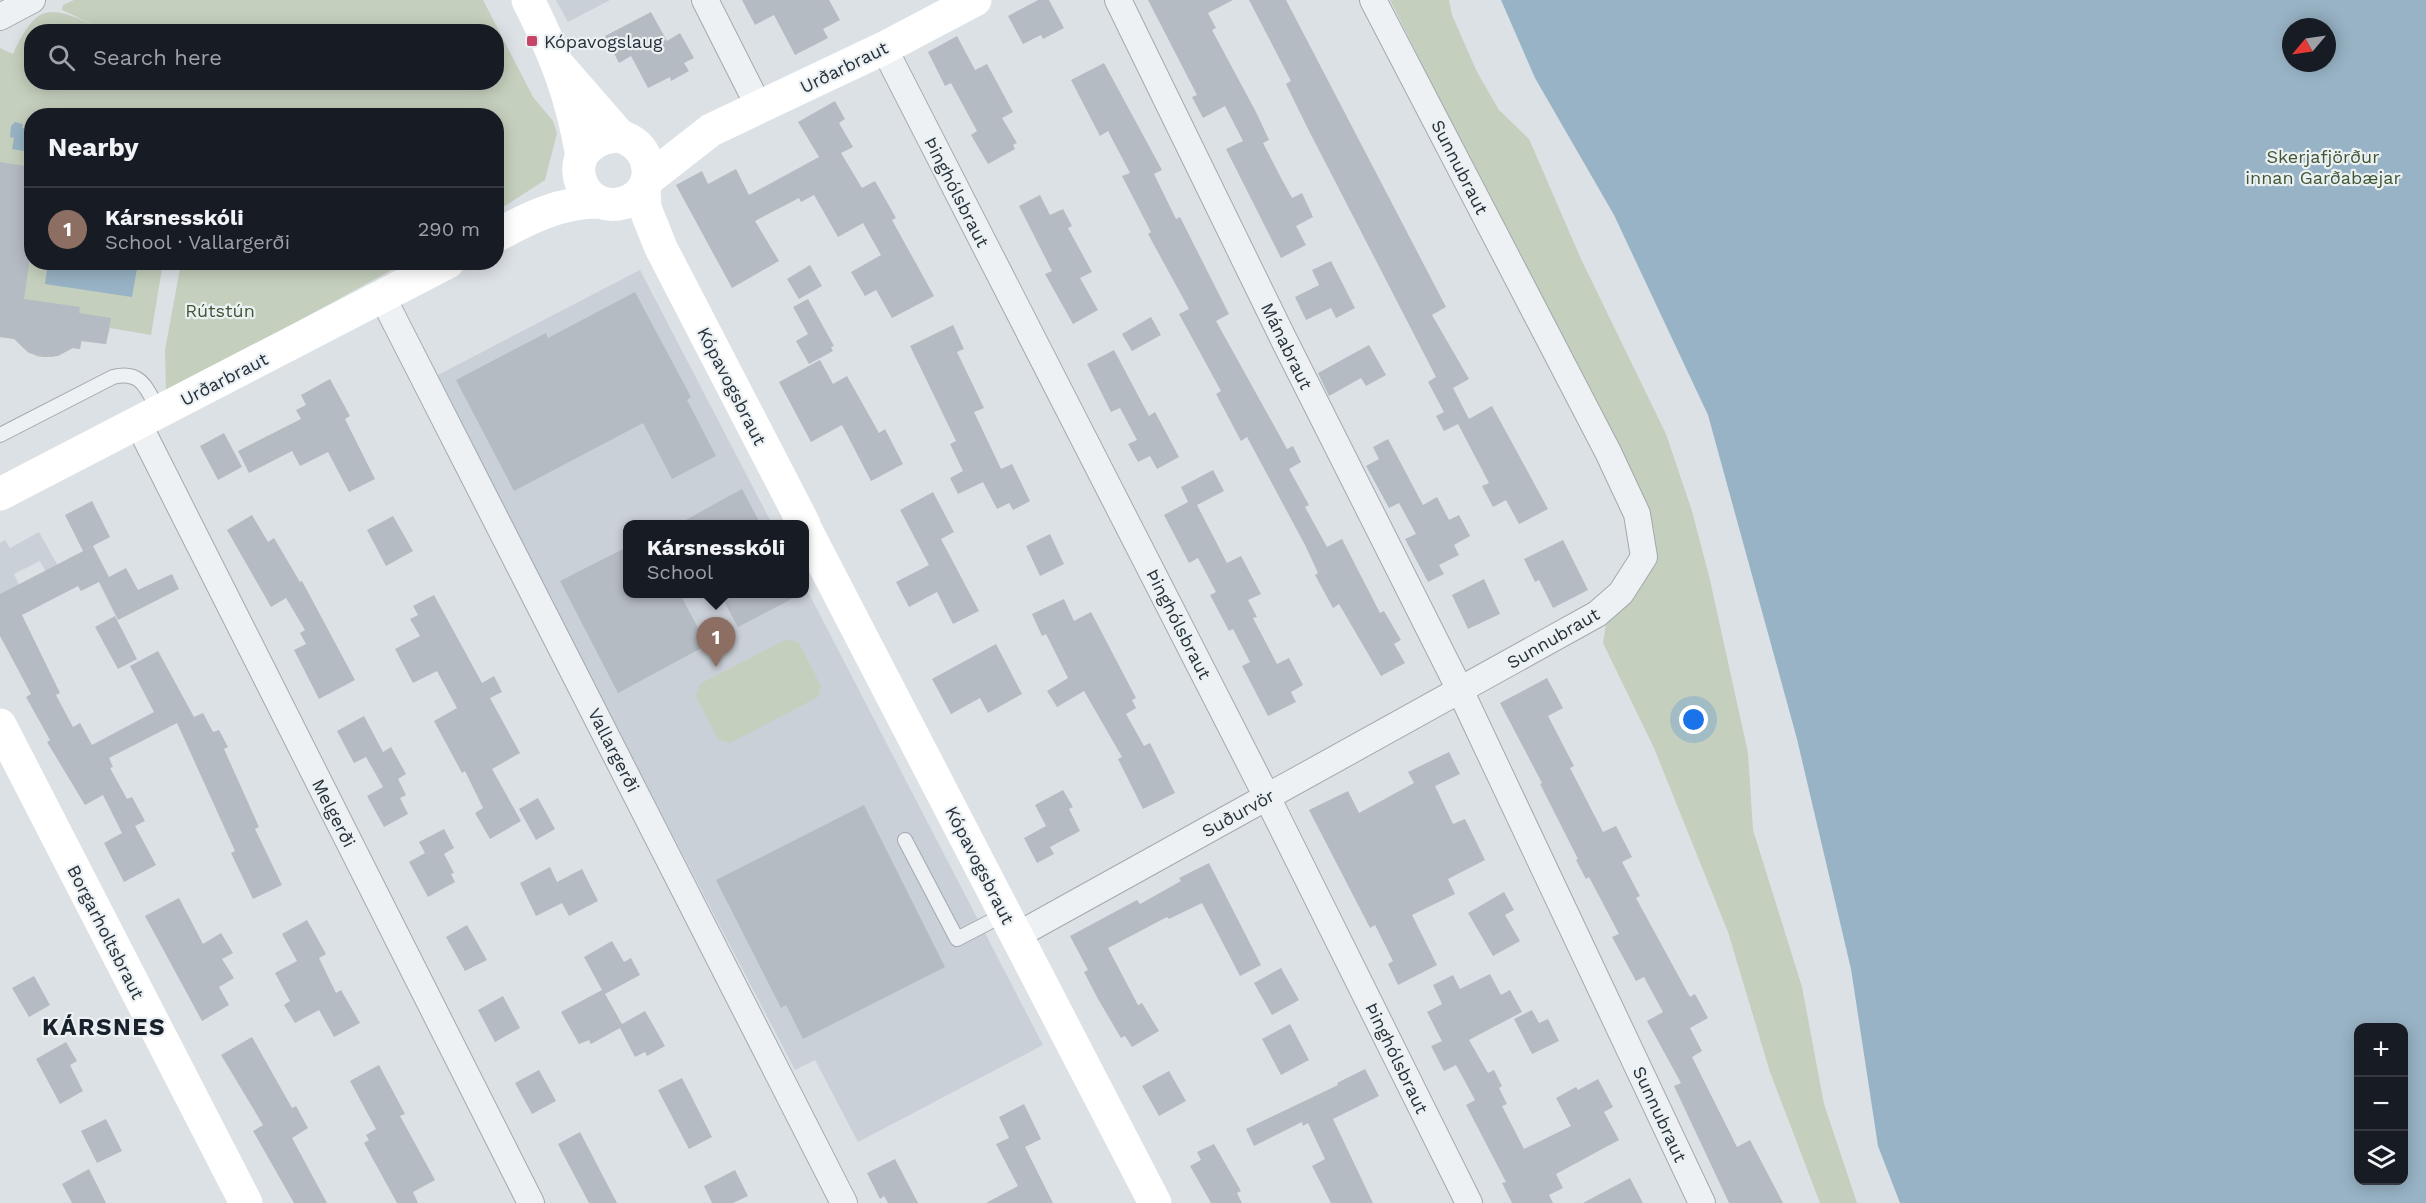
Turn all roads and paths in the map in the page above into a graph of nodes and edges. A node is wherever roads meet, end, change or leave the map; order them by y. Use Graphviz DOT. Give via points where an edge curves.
graph roads {
  1 [pos="32,0"];
  2 [pos="528,0"];
  3 [pos="705,0"];
  4 [pos="975,0"];
  5 [pos="1118,0"];
  6 [pos="1373,0"];
  7 [pos="0,16"];
  8 [pos="884,48"];
  9 [pos="560,67"];
  10 [pos="759,107"];
  11 [pos="711,130"];
  12 [pos="626,138"];
  13 [pos="581,159"];
  14 [pos="645,184"];
  15 [pos="607,204"];
  16 [pos="527,219"];
  17 [pos="504,232"];
  18 [pos="661,248"];
  19 [pos="434,270"];
  20 [pos="383,298"];
  21 [pos="148,417"];
  22 [pos="0,435"];
  23 [pos="0,494"];
  24 [pos="801,520"];
  25 [pos="809,535"];
  26 [pos="1460,690"];
  27 [pos="0,725"];
  28 [pos="1267,797"];
  29 [pos="905,840"];
  30 [pos="1011,925"];
  31 [pos="246,1203"];
  32 [pos="531,1203"];
  33 [pos="844,1203"];
  34 [pos="1155,1203"];
  35 [pos="1469,1203"];
  36 [pos="1702,1203"];
  1 -- 7 [label="street"];
  2 -- 9 [label="street"];
  3 -- 10 [label="street"];
  4 -- 8 [label="street, Urðarbraut"];
  5 -- 26 [label="street, Mánabraut"];
  6 -- 26 [label="street, Sunnubraut" via="1608,452 1637,514 1644,557 1621,593 1597,614"];
  8 -- 10 [label="street, Urðarbraut"];
  8 -- 28 [label="street, Þinghólsbraut"];
  9 -- 12 [label="street"];
  9 -- 13 [label="street" via="574,114"];
  10 -- 11 [label="street, Urðarbraut"];
  11 -- 12 [label="street, Urðarbraut"];
  11 -- 14 [label="street, Urðarbraut"];
  12 -- 13 [label="street" via="598,139"];
  12 -- 14 [label="street" via="646,158"];
  13 -- 15 [label="street" via="582,186"];
  13 -- 16 [label="street"];
  14 -- 15 [label="street" via="627,203"];
  14 -- 18 [label="street, Kópavogsbraut" via="645,208"];
  15 -- 16 [label="street" via="568,205"];
  15 -- 18 [label="street, Kópavogsbraut" via="631,216"];
  16 -- 17 [label="street"];
  18 -- 24 [label="street, Kópavogsbraut"];
  19 -- 20 [label="street, Urðarbraut"];
  20 -- 21 [label="street, Urðarbraut"];
  20 -- 33 [label="street, Vallargerði"];
  21 -- 22 [label="lane" via="145,386 126,374 112,377"];
  21 -- 23 [label="street, Urðarbraut"];
  21 -- 32 [label="street, Melgerði"];
  25 -- 30 [label="street, Kópavogsbraut"];
  26 -- 28 [label="street, Suðurvör"];
  26 -- 36 [label="street, Sunnubraut"];
  27 -- 31 [label="street, Borgarholtsbraut"];
  28 -- 30 [label="street, Suðurvör"];
  28 -- 35 [label="street, Þinghólsbraut"];
  29 -- 30 [label="lane" via="957,939"];
  30 -- 34 [label="street, Kópavogsbraut"];
}
